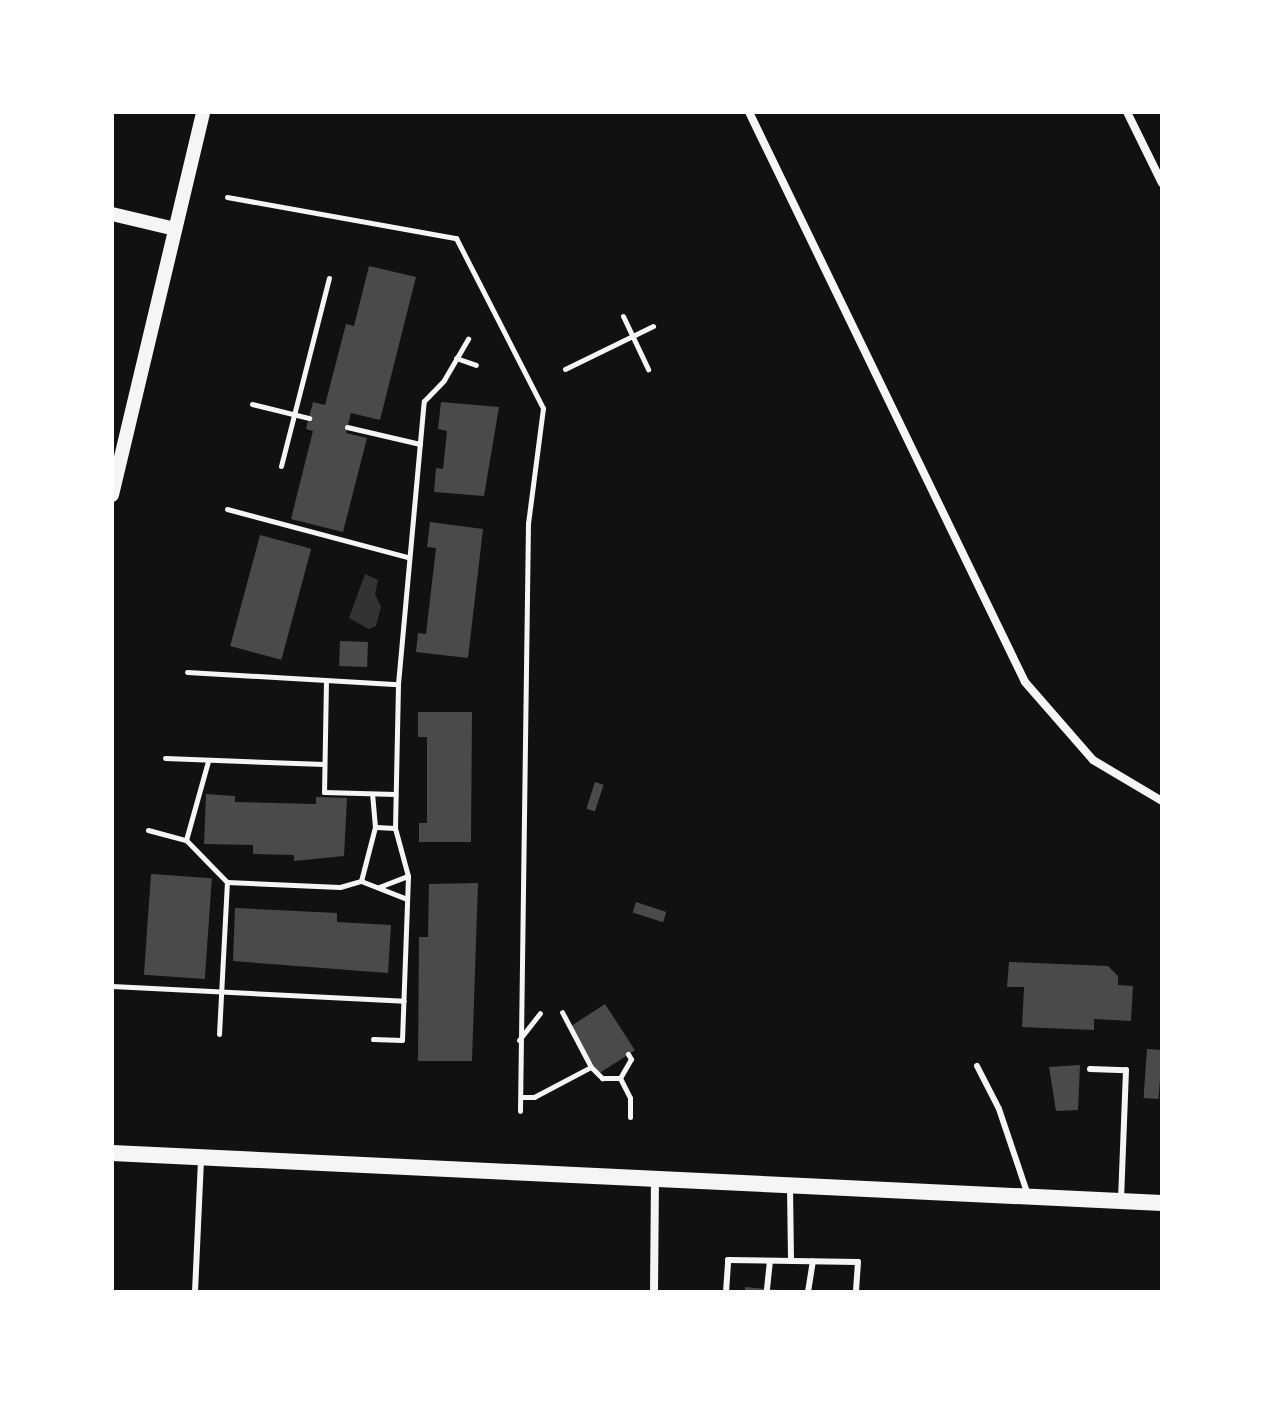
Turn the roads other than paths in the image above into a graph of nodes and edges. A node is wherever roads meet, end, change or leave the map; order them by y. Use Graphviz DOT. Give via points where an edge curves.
graph roads {
  1 [pos="203,112"];
  2 [pos="749,112"];
  3 [pos="1127,112"];
  4 [pos="1162,183"];
  5 [pos="112,214"];
  6 [pos="175,229"];
  7 [pos="112,495"];
  8 [pos="1162,801"];
  9 [pos="977,1066"];
  10 [pos="1090,1069"];
  11 [pos="112,1153"];
  12 [pos="201,1159"];
  13 [pos="655,1183"];
  14 [pos="790,1188"];
  15 [pos="1029,1198"];
  16 [pos="1121,1200"];
  17 [pos="1162,1203"];
  18 [pos="770,1261"];
  19 [pos="791,1261"];
  20 [pos="813,1261"];
  21 [pos="767,1289"];
  22 [pos="195,1292"];
  23 [pos="654,1292"];
  24 [pos="726,1292"];
  25 [pos="808,1292"];
  26 [pos="856,1292"];
  1 -- 6 [label="street"];
  2 -- 8 [label="street" via="1025,682 1093,760"];
  3 -- 4 [label="street"];
  5 -- 6 [label="street"];
  6 -- 7 [label="street"];
  9 -- 15 [label="lane" via="999,1109"];
  10 -- 16 [label="lane" via="1126,1070"];
  11 -- 12 [label="main road"];
  12 -- 13 [label="main road"];
  12 -- 22 [label="lane"];
  13 -- 14 [label="main road"];
  13 -- 23 [label="street"];
  14 -- 15 [label="main road"];
  14 -- 19 [label="lane"];
  15 -- 16 [label="main road"];
  16 -- 17 [label="main road"];
  18 -- 19 [label="lane"];
  18 -- 21 [label="lane"];
  18 -- 24 [label="lane" via="728,1260"];
  19 -- 20 [label="lane"];
  20 -- 25 [label="lane"];
  20 -- 26 [label="lane" via="858,1262"];
}
